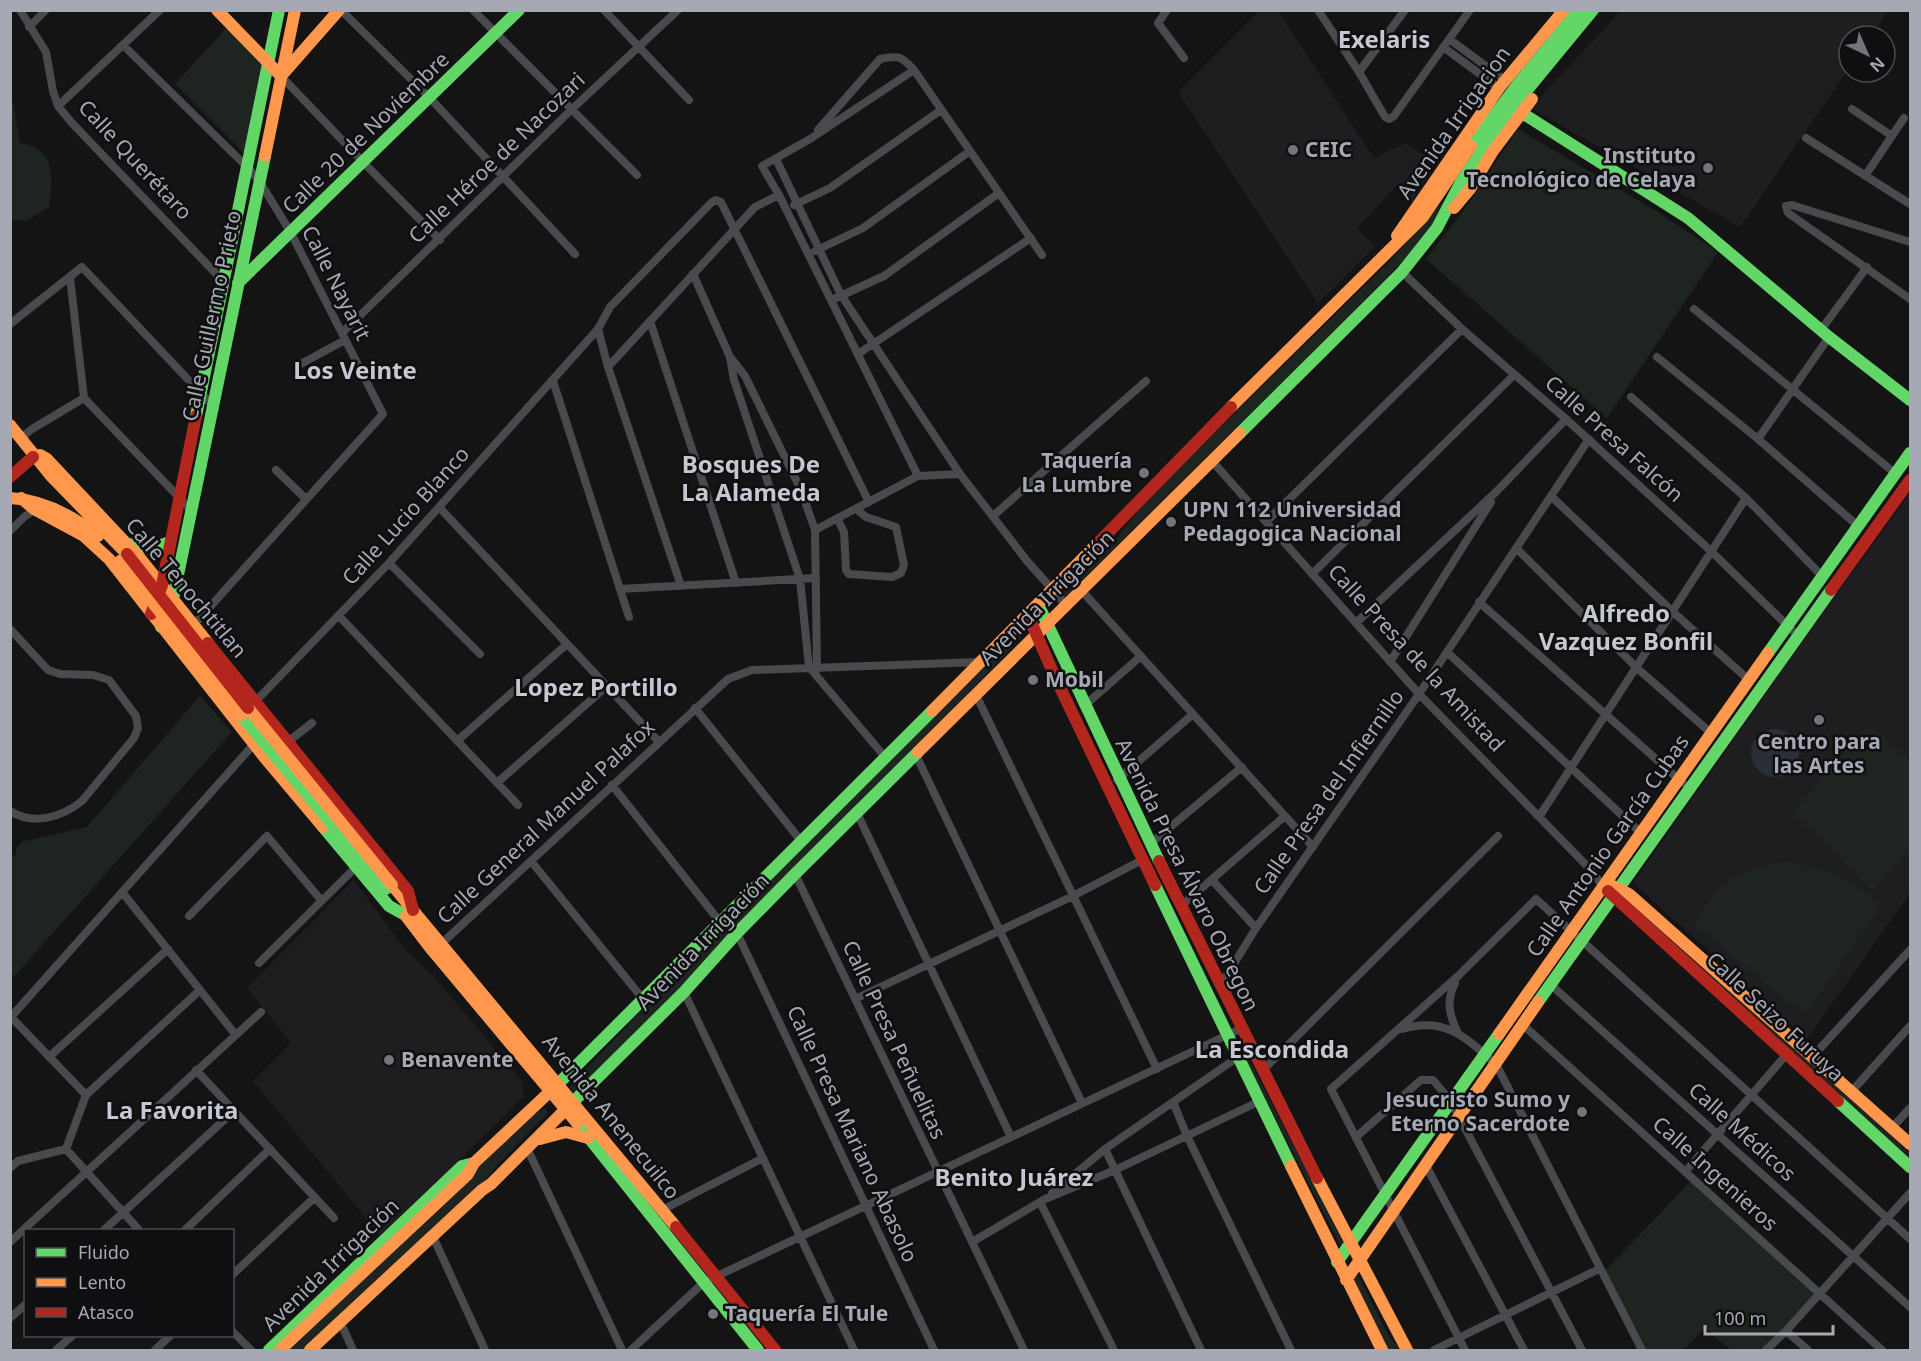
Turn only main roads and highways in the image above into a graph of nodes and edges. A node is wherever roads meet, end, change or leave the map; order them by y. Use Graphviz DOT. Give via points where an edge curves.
graph roads {
  1 [pos="217,10"];
  2 [pos="279,10"];
  3 [pos="295,10"];
  4 [pos="340,10"];
  5 [pos="519,10"];
  6 [pos="1564,10"];
  7 [pos="1579,10"];
  8 [pos="1593,10"];
  9 [pos="1605,10"];
  10 [pos="268,62"];
  11 [pos="281,76"];
  12 [pos="1522,113"];
  13 [pos="1480,143"];
  14 [pos="1437,228"];
  15 [pos="1379,261"];
  16 [pos="223,281"];
  17 [pos="239,283"];
  18 [pos="1911,400"];
  19 [pos="10,425"];
  20 [pos="1911,453"];
  21 [pos="33,457"];
  22 [pos="10,477"];
  23 [pos="1911,480"];
  24 [pos="13,497"];
  25 [pos="39,507"];
  26 [pos="170,542"];
  27 [pos="125,553"];
  28 [pos="162,585"];
  29 [pos="173,599"];
  30 [pos="1038,604"];
  31 [pos="151,614"];
  32 [pos="1028,615"];
  33 [pos="1047,625"];
  34 [pos="161,627"];
  35 [pos="1037,635"];
  36 [pos="1032,657"];
  37 [pos="245,711"];
  38 [pos="1114,782"];
  39 [pos="1684,785"];
  40 [pos="1610,889"];
  41 [pos="410,914"];
  42 [pos="1576,936"];
  43 [pos="542,1062"];
  44 [pos="579,1063"];
  45 [pos="529,1068"];
  46 [pos="595,1081"];
  47 [pos="554,1087"];
  48 [pos="570,1106"];
  49 [pos="526,1113"];
  50 [pos="592,1133"];
  51 [pos="531,1144"];
  52 [pos="1911,1144"];
  53 [pos="474,1162"];
  54 [pos="1911,1167"];
  55 [pos="432,1241"];
  56 [pos="1350,1243"];
  57 [pos="1359,1261"];
  58 [pos="1337,1262"];
  59 [pos="1346,1280"];
  60 [pos="269,1350"];
  61 [pos="280,1350"];
  62 [pos="310,1350"];
  63 [pos="319,1350"];
  64 [pos="758,1350"];
  65 [pos="775,1350"];
  66 [pos="1382,1350"];
  67 [pos="1407,1350"];
  1 -- 10 [label="main road"];
  2 -- 10 [label="main road, Calle Guillermo Prieto"];
  3 -- 11 [label="main road, Calle Guillermo Prieto"];
  4 -- 11 [label="main road"];
  5 -- 17 [label="main road, Calle 20 de Noviembre"];
  6 -- 15 [label="main road, Avenida Irrigacion" via="1502,84"];
  7 -- 13 [label="main road, Avenida Irrigación" via="1518,84"];
  8 -- 13 [label="main road, Avenida Irrigación"];
  9 -- 12 [label="main road"];
  10 -- 11 [label="main road"];
  10 -- 16 [label="main road, Calle Guillermo Prieto"];
  11 -- 17 [label="main road, Calle Guillermo Prieto"];
  12 -- 14 [label="main road" via="1470,189"];
  12 -- 18 [label="main road" via="1688,218"];
  13 -- 14 [label="main road, Avenida Irrigación"];
  13 -- 15 [label="main road, Avenida Irrigación" via="1423,217"];
  14 -- 33 [label="main road, Avenida Irrigación" via="1402,272"];
  15 -- 30 [label="main road, Avenida Irrigación"];
  16 -- 17 [label="main road"];
  16 -- 26 [label="main road, Calle Guillermo Prieto"];
  17 -- 29 [label="main road, Calle Guillermo Prieto"];
  19 -- 21 [label="main road, Calle Tenochtitlan"];
  20 -- 39 [label="main road, Calle Antonio García Cubas" via="1712,734"];
  21 -- 22 [label="main road"];
  21 -- 27 [label="main road, Calle Tenochtitlan"];
  23 -- 39 [label="main road, Calle Antonio García Cubas"];
  24 -- 25 [label="main road"];
  25 -- 27 [label="main road" via="92,531"];
  25 -- 31 [label="main road, Calle Tenochtitlan" via="96,545"];
  26 -- 27 [label="main road" via="156,549"];
  26 -- 28 [label="main road, Calle Guillermo Prieto"];
  27 -- 28 [label="main road, Calle Tenochtitlan"];
  27 -- 37 [label="main road, Calle Tenochtitlan, bridge"];
  28 -- 29 [label="main road, Calle Tenochtitlan"];
  28 -- 31 [label="main road, Calle Guillermo Prieto"];
  29 -- 34 [label="main road, Calle Guillermo Prieto"];
  29 -- 37 [label="main road, Calle Tenochtitlan"];
  30 -- 32 [label="main road, Avenida Irrigación"];
  30 -- 33 [label="main road, Avenida Presa Álvaro Obregon"];
  31 -- 34 [label="main road, Calle Tenochtitlan"];
  32 -- 35 [label="main road"];
  32 -- 44 [label="main road, Avenida Irrigación"];
  33 -- 35 [label="main road, Avenida Irrigación"];
  33 -- 38 [label="main road, Avenida Presa Álvaro Obregon"];
  34 -- 37 [label="main road, Calle Tenochtitlan"];
  35 -- 36 [label="main road, Avenida Irrigación"];
  35 -- 36 [label="main road"];
  36 -- 38 [label="main road"];
  36 -- 46 [label="main road, Avenida Irrigación" via="976,695 795,874"];
  37 -- 41 [label="main road, Avenida Anenecuilco, bridge"];
  37 -- 41 [label="main road, Avenida Anenecuilco" via="287,742 408,891"];
  37 -- 41 [label="main road, Avenida Anenecuilco" via="254,744 265,758 390,906"];
  38 -- 56 [label="main road, Avenida Presa Álvaro Obregon" via="1150,844"];
  38 -- 58 [label="main road" via="1144,859"];
  39 -- 40 [label="main road, Calle Antonio García Cubas"];
  39 -- 40 [label="main road, Calle Antonio García Cubas" via="1642,834"];
  40 -- 42 [label="main road, Calle Antonio García Cubas"];
  40 -- 52 [label="main road, Calle Seizo Furuya" via="1629,894"];
  40 -- 54 [label="main road, Calle Seizo Furuya"];
  41 -- 43 [label="main road, Avenida Anenecuilco" via="441,944"];
  41 -- 45 [label="main road, Avenida Anenecuilco" via="432,950"];
  42 -- 56 [label="main road, Calle Antonio García Cubas" via="1484,1053"];
  42 -- 57 [label="main road, Calle Antonio García Cubas" via="1550,984"];
  43 -- 44 [label="main road" via="562,1068"];
  43 -- 47 [label="main road, Avenida Anenecuilco"];
  44 -- 47 [label="main road, Avenida Irrigación"];
  45 -- 47 [label="main road, Avenida Anenecuilco"];
  45 -- 49 [label="main road" via="534,1093"];
  46 -- 48 [label="main road, Avenida Irrigación"];
  46 -- 50 [label="main road" via="590,1105"];
  47 -- 48 [label="main road, Avenida Anenecuilco"];
  47 -- 49 [label="main road, Avenida Irrigación"];
  48 -- 50 [label="main road, Avenida Anenecuilco"];
  48 -- 51 [label="main road, Avenida Irrigación"];
  49 -- 53 [label="main road, Avenida Irrigación"];
  50 -- 51 [label="main road" via="566,1132"];
  50 -- 64 [label="main road, Avenida Anenecuilco"];
  50 -- 65 [label="main road, Avenida Anenecuilco" via="662,1210"];
  51 -- 55 [label="main road, Avenida Irrigación"];
  53 -- 60 [label="main road, Avenida Irrigación" via="462,1166"];
  53 -- 61 [label="main road, Avenida Irrigación" via="468,1174"];
  55 -- 62 [label="main road, Avenida Irrigación"];
  55 -- 63 [label="main road, Avenida Irrigación"];
  56 -- 57 [label="main road, Avenida Presa Álvaro Obregon"];
  56 -- 58 [label="main road, Calle Antonio García Cubas"];
  57 -- 59 [label="main road, Calle Antonio García Cubas"];
  57 -- 67 [label="main road, Avenida Presa Álvaro Obregon"];
  58 -- 59 [label="main road"];
  59 -- 66 [label="main road"];
}
